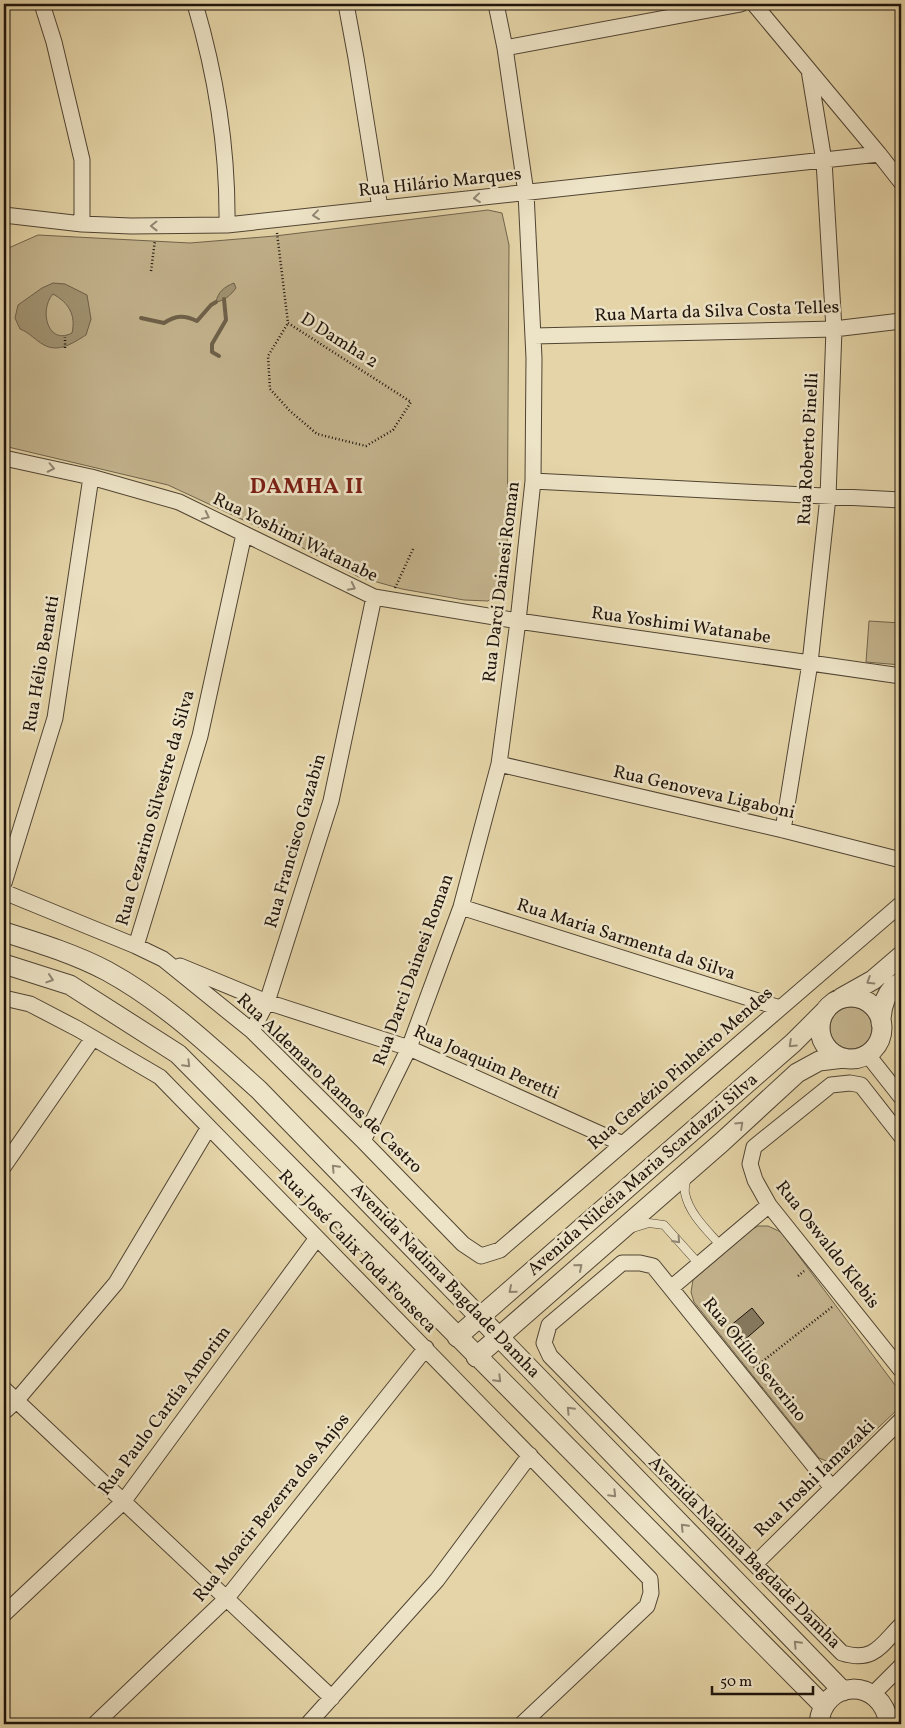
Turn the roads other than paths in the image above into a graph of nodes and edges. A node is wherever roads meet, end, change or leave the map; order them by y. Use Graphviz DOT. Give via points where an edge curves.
graph roads {
  1 [pos="42,4"];
  2 [pos="195,4"];
  3 [pos="346,4"];
  4 [pos="496,4"];
  5 [pos="741,4"];
  6 [pos="754,4"];
  7 [pos="505,48"];
  8 [pos="809,70"];
  9 [pos="879,154"];
  10 [pos="824,161"];
  11 [pos="901,182"];
  12 [pos="526,193"];
  13 [pos="380,208"];
  14 [pos="4,215"];
  15 [pos="82,224"];
  16 [pos="227,225"];
  17 [pos="901,322"];
  18 [pos="834,329"];
  19 [pos="533,336"];
  20 [pos="4,458"];
  21 [pos="91,477"];
  22 [pos="533,481"];
  23 [pos="828,497"];
  24 [pos="901,500"];
  25 [pos="244,534"];
  26 [pos="374,598"];
  27 [pos="518,621"];
  28 [pos="810,663"];
  29 [pos="901,676"];
  30 [pos="499,764"];
  31 [pos="783,830"];
  32 [pos="901,860"];
  33 [pos="4,883"];
  34 [pos="4,892"];
  35 [pos="901,904"];
  36 [pos="461,907"];
  37 [pos="4,932"];
  38 [pos="136,946"];
  39 [pos="901,956"];
  40 [pos="163,959"];
  41 [pos="4,964"];
  42 [pos="901,982"];
  43 [pos="4,998"];
  44 [pos="267,1002"];
  45 [pos="831,1006"];
  46 [pos="780,1008"];
  47 [pos="882,1023"];
  48 [pos="252,1031"];
  49 [pos="93,1038"];
  50 [pos="409,1048"];
  51 [pos="867,1054"];
  52 [pos="844,1058"];
  53 [pos="899,1092"];
  54 [pos="704,1122"];
  55 [pos="209,1127"];
  56 [pos="901,1136"];
  57 [pos="363,1141"];
  58 [pos="722,1142"];
  59 [pos="623,1144"];
  60 [pos="4,1166"];
  61 [pos="687,1173"];
  62 [pos="769,1205"];
  63 [pos="602,1211"];
  64 [pos="619,1232"];
  65 [pos="317,1238"];
  66 [pos="721,1246"];
  67 [pos="481,1256"];
  68 [pos="640,1263"];
  69 [pos="699,1264"];
  70 [pos="671,1288"];
  71 [pos="480,1317"];
  72 [pos="457,1337"];
  73 [pos="500,1337"];
  74 [pos="426,1348"];
  75 [pos="476,1357"];
  76 [pos="901,1370"];
  77 [pos="4,1390"];
  78 [pos="16,1401"];
  79 [pos="4,1412"];
  80 [pos="901,1420"];
  81 [pos="530,1455"];
  82 [pos="832,1488"];
  83 [pos="123,1502"];
  84 [pos="755,1564"];
  85 [pos="226,1599"];
  86 [pos="4,1614"];
  87 [pos="901,1625"];
  88 [pos="901,1666"];
  89 [pos="843,1691"];
  90 [pos="873,1694"];
  91 [pos="332,1698"];
  92 [pos="822,1715"];
  93 [pos="95,1724"];
  94 [pos="308,1724"];
  95 [pos="522,1724"];
  96 [pos="889,1724"];
  1 -- 15 [label="street" via="82,160"];
  2 -- 16 [label="street" via="215,92 227,188"];
  3 -- 13 [label="street"];
  4 -- 7 [label="street, Rua Darci Dainesi Roman"];
  5 -- 7 [label="street"];
  6 -- 8 [label="street"];
  7 -- 12 [label="street, Rua Darci Dainesi Roman"];
  8 -- 9 [label="street"];
  8 -- 10 [label="street, Rua Roberto Pinelli"];
  9 -- 10 [label="street, Rua Hilário Marques"];
  9 -- 11 [label="street"];
  10 -- 12 [label="street, Rua Hilário Marques"];
  10 -- 18 [label="street, Rua Roberto Pinelli"];
  12 -- 13 [label="street, Rua Hilário Marques, one-way"];
  12 -- 19 [label="street, Rua Darci Dainesi Roman"];
  13 -- 16 [label="street, Rua Hilário Marques, one-way"];
  14 -- 15 [label="street, Rua Hilário Marques"];
  16 -- 15 [label="street, Rua Hilário Marques, one-way"];
  17 -- 18 [label="street, Rua Marta da Silva Costa Telles"];
  18 -- 19 [label="street, Rua Marta da Silva Costa Telles"];
  18 -- 23 [label="street, Rua Roberto Pinelli"];
  19 -- 22 [label="street, Rua Darci Dainesi Roman"];
  20 -- 21 [label="street, Rua Yoshimi Watanabe, one-way"];
  21 -- 25 [label="street, Rua Yoshimi Watanabe, one-way" via="179,502"];
  21 -- 33 [label="street, Rua Hélio Benatti" via="54,718"];
  22 -- 23 [label="street"];
  22 -- 27 [label="street, Rua Darci Dainesi Roman"];
  23 -- 24 [label="street"];
  23 -- 28 [label="street, Rua Roberto Pinelli"];
  25 -- 26 [label="street, Rua Yoshimi Watanabe, one-way"];
  25 -- 38 [label="street, Rua Cezarino Silvestre da Silva" via="200,736"];
  26 -- 27 [label="street, Rua Yoshimi Watanabe"];
  26 -- 44 [label="street, Rua Francisco Gazabin" via="331,801"];
  27 -- 28 [label="street, Rua Yoshimi Watanabe"];
  27 -- 30 [label="street, Rua Darci Dainesi Roman"];
  28 -- 29 [label="street, Rua Yoshimi Watanabe"];
  28 -- 31 [label="street, Rua Roberto Pinelli"];
  30 -- 31 [label="street, Rua Genoveva Ligaboni"];
  30 -- 36 [label="street, Rua Darci Dainesi Roman"];
  31 -- 32 [label="street, Rua Genoveva Ligaboni"];
  34 -- 38 [label="street, Rua Aldemaro Ramos de Castro"];
  35 -- 46 [label="street, Rua Genézio Pinheiro Mendes"];
  36 -- 46 [label="street, Rua Maria Sarmenta da Silva"];
  36 -- 50 [label="street, Rua Darci Dainesi Roman"];
  71 -- 37 [label="street, Avenida Nadima Bagdade Damha, one-way" via="259,1090 172,1013 107,971 47,945"];
  38 -- 40 [label="street, Rua Aldemaro Ramos de Castro"];
  39 -- 45 [label="street, Avenida Nilcéia Maria Scardazzi Silva, one-way" via="873,980"];
  40 -- 44 [label="street, Rua Joaquim Peretti"];
  40 -- 48 [label="street, Rua Aldemaro Ramos de Castro"];
  41 -- 72 [label="street, Avenida Nadima Bagdade Damha, one-way" via="70,985 178,1054"];
  42 -- 47 [label="street" via="887,996 882,1009"];
  43 -- 49 [label="street, Rua José Calix Toda Fonseca" via="30,1004"];
  44 -- 48 [label="street, Rua Francisco Gazabin"];
  44 -- 50 [label="street, Rua Joaquim Peretti"];
  45 -- 47 [label="street" via="850,997 864,1000 878,1013"];
  45 -- 52 [label="street" via="822,1019 822,1038 834,1054"];
  45 -- 54 [label="street, Avenida Nilcéia Maria Scardazzi Silva, one-way"];
  46 -- 59 [label="street, Rua Genézio Pinheiro Mendes"];
  47 -- 51 [label="street" via="879,1041"];
  48 -- 57 [label="street, Rua Aldemaro Ramos de Castro"];
  49 -- 55 [label="street, Rua José Calix Toda Fonseca" via="160,1077"];
  49 -- 60 [label="street"];
  50 -- 57 [label="street, Rua Darci Dainesi Roman"];
  50 -- 59 [label="street, Rua Joaquim Peretti"];
  51 -- 52 [label="street"];
  51 -- 53 [label="street"];
  58 -- 52 [label="street, Avenida Nilcéia Maria Scardazzi Silva, one-way" via="797,1073 819,1061"];
  54 -- 58 [label="street"];
  54 -- 63 [label="street, Avenida Nilcéia Maria Scardazzi Silva"];
  55 -- 65 [label="street, Rua José Calix Toda Fonseca"];
  55 -- 78 [label="street" via="116,1283"];
  56 -- 62 [label="street, Rua Oswaldo Klebis" via="861,1085 830,1085 754,1147 750,1164"];
  57 -- 67 [label="street, Rua Aldemaro Ramos de Castro" via="463,1244"];
  58 -- 61 [label="street, Avenida Nilcéia Maria Scardazzi Silva"];
  59 -- 67 [label="street, Rua Genézio Pinheiro Mendes" via="500,1250"];
  61 -- 64 [label="street, Avenida Nilcéia Maria Scardazzi Silva"];
  61 -- 66 [label="lane" via="685,1193 690,1205 698,1220"];
  62 -- 66 [label="street"];
  62 -- 76 [label="street, Rua Oswaldo Klebis"];
  63 -- 64 [label="street"];
  63 -- 71 [label="street, Avenida Nilcéia Maria Scardazzi Silva, one-way"];
  64 -- 69 [label="lane, one-way" via="649,1223 664,1225"];
  73 -- 64 [label="street, Avenida Nilcéia Maria Scardazzi Silva, one-way"];
  65 -- 74 [label="street, Rua José Calix Toda Fonseca"];
  65 -- 83 [label="street, Rua Paulo Cardia Amorim"];
  66 -- 69 [label="street"];
  68 -- 70 [label="street, Rua Otílio Severino" via="653,1266"];
  68 -- 84 [label="street, Avenida Nadima Bagdade Damha" via="622,1263 549,1325 544,1343 550,1356"];
  69 -- 70 [label="street"];
  70 -- 82 [label="street, Rua Otílio Severino"];
  71 -- 72 [label="street, Avenida Nilcéia Maria Scardazzi Silva"];
  71 -- 73 [label="street, Avenida Nadima Bagdade Damha"];
  72 -- 75 [label="street, Avenida Nadima Bagdade Damha"];
  73 -- 75 [label="street, Avenida Nilcéia Maria Scardazzi Silva"];
  89 -- 73 [label="street, Avenida Nadima Bagdade Damha, one-way"];
  74 -- 81 [label="street, Rua José Calix Toda Fonseca"];
  74 -- 85 [label="street, Rua Moacir Bezerra dos Anjos"];
  75 -- 92 [label="street, Avenida Nadima Bagdade Damha, one-way"];
  77 -- 78 [label="street"];
  78 -- 79 [label="street"];
  78 -- 83 [label="street"];
  80 -- 82 [label="street, Rua Iroshi Iamazaki"];
  81 -- 91 [label="street" via="437,1580"];
  81 -- 95 [label="street, Rua José Calix Toda Fonseca" via="650,1579 652,1593 647,1606"];
  82 -- 84 [label="street, Rua Iroshi Iamazaki"];
  83 -- 85 [label="street"];
  83 -- 86 [label="street, Rua Paulo Cardia Amorim"];
  84 -- 87 [label="street, Avenida Nadima Bagdade Damha" via="842,1653 855,1657 871,1655"];
  85 -- 91 [label="street"];
  85 -- 93 [label="street, Rua Moacir Bezerra dos Anjos"];
  88 -- 90 [label="street"];
  89 -- 90 [label="street" via="864,1690"];
  89 -- 92 [label="street" via="832,1697"];
  90 -- 96 [label="street" via="888,1713"];
  91 -- 94 [label="street"];
}
